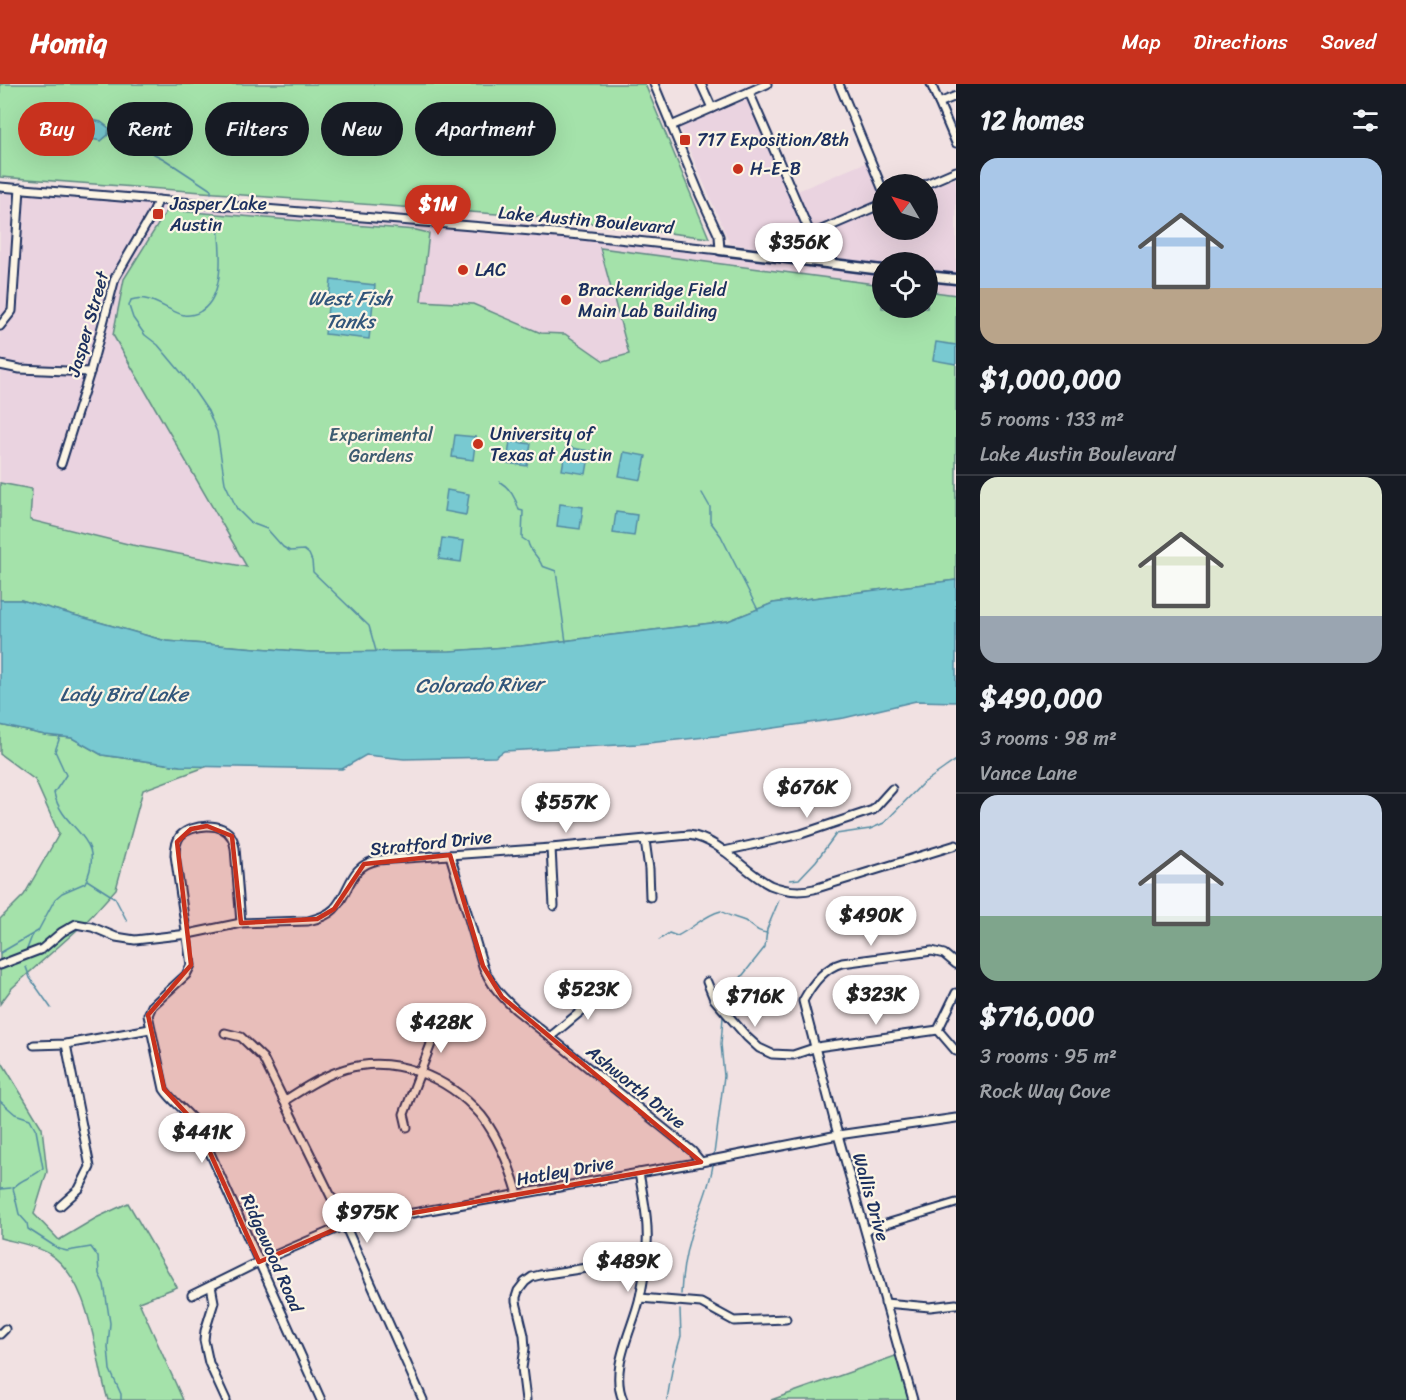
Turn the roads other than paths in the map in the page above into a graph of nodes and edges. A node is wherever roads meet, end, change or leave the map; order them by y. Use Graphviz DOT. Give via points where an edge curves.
graph roads {
  1 [pos="654,84"];
  2 [pos="701,84"];
  3 [pos="767,84"];
  4 [pos="839,84"];
  5 [pos="931,84"];
  6 [pos="749,92"];
  7 [pos="956,96"];
  8 [pos="939,103"];
  9 [pos="712,108"];
  10 [pos="672,126"];
  11 [pos="956,143"];
  12 [pos="956,171"];
  13 [pos="876,174"];
  14 [pos="938,179"];
  15 [pos="0,187"];
  16 [pos="20,188"];
  17 [pos="158,200"];
  18 [pos="872,208"];
  19 [pos="811,235"];
  20 [pos="720,250"];
  21 [pos="761,256"];
  22 [pos="818,262"];
  23 [pos="872,269"];
  24 [pos="938,277"];
  25 [pos="956,279"];
  26 [pos="0,326"];
  27 [pos="0,365"];
  28 [pos="90,372"];
  29 [pos="62,464"];
  30 [pos="892,789"];
  31 [pos="645,840"];
  32 [pos="956,845"];
  33 [pos="551,848"];
  34 [pos="724,851"];
  35 [pos="450,855"];
  36 [pos="650,897"];
  37 [pos="554,906"];
  38 [pos="241,923"];
  39 [pos="188,934"];
  40 [pos="0,964"];
  41 [pos="956,964"];
  42 [pos="707,982"];
  43 [pos="603,987"];
  44 [pos="956,993"];
  45 [pos="150,1029"];
  46 [pos="938,1030"];
  47 [pos="225,1032"];
  48 [pos="429,1033"];
  49 [pos="550,1037"];
  50 [pos="66,1044"];
  51 [pos="34,1045"];
  52 [pos="817,1047"];
  53 [pos="956,1051"];
  54 [pos="420,1072"];
  55 [pos="284,1101"];
  56 [pos="956,1118"];
  57 [pos="407,1126"];
  58 [pos="838,1135"];
  59 [pos="701,1162"];
  60 [pos="639,1173"];
  61 [pos="518,1194"];
  62 [pos="956,1203"];
  63 [pos="60,1206"];
  64 [pos="345,1225"];
  65 [pos="866,1230"];
  66 [pos="646,1259"];
  67 [pos="259,1262"];
  68 [pos="211,1286"];
  69 [pos="192,1295"];
  70 [pos="640,1298"];
  71 [pos="885,1303"];
  72 [pos="956,1304"];
  73 [pos="786,1319"];
  74 [pos="226,1400"];
  75 [pos="321,1400"];
  76 [pos="423,1400"];
  77 [pos="526,1400"];
  78 [pos="623,1400"];
  79 [pos="914,1400"];
  1 -- 10 [label="street"];
  2 -- 9 [label="street"];
  3 -- 6 [label="street"];
  4 -- 13 [label="street"];
  5 -- 8 [label="street"];
  6 -- 9 [label="street"];
  6 -- 19 [label="street"];
  7 -- 8 [label="street"];
  8 -- 11 [label="street"];
  9 -- 10 [label="street"];
  10 -- 20 [label="street" via="719,236"];
  12 -- 14 [label="street"];
  15 -- 16 [label="street, Lake Austin Boulevard"];
  16 -- 17 [label="street, Lake Austin Boulevard"];
  16 -- 26 [label="street" via="12,311"];
  17 -- 20 [label="street, Lake Austin Boulevard"];
  17 -- 28 [label="street, Jasper Street" via="115,278"];
  18 -- 19 [label="street"];
  19 -- 21 [label="street"];
  19 -- 22 [label="street"];
  20 -- 21 [label="main road, Lake Austin Boulevard"];
  21 -- 22 [label="main road, Lake Austin Boulevard"];
  22 -- 23 [label="main road, Lake Austin Boulevard"];
  24 -- 25 [label="main road"];
  27 -- 28 [label="street"];
  28 -- 29 [label="street, Jasper Street"];
  30 -- 34 [label="street" via="873,810 801,834"];
  31 -- 33 [label="street, Stratford Drive"];
  31 -- 34 [label="street, Stratford Drive" via="689,835"];
  31 -- 36 [label="street"];
  32 -- 34 [label="street, Stratford Drive" via="798,891 763,882"];
  33 -- 35 [label="street, Stratford Drive"];
  33 -- 37 [label="street"];
  35 -- 38 [label="street, Stratford Drive" via="364,864 334,909 317,919"];
  35 -- 49 [label="street, Ashworth Drive" via="489,980 515,1009"];
  38 -- 39 [label="street, Stratford Drive"];
  38 -- 39 [label="street, Ridgewood Road" via="232,836 207,826 181,835 175,848"];
  39 -- 40 [label="street, Stratford Drive" via="126,939 76,924 42,949"];
  39 -- 45 [label="street, Ridgewood Road" via="191,965 186,975 152,1006 148,1016"];
  41 -- 52 [label="street, Wallis Drive" via="944,954 932,951 832,966 803,1001"];
  42 -- 52 [label="street" via="714,999 759,1048 772,1054 792,1055"];
  43 -- 49 [label="street" via="597,998"];
  44 -- 46 [label="street"];
  45 -- 50 [label="street"];
  45 -- 67 [label="street, Ridgewood Road" via="164,1089 198,1126"];
  46 -- 52 [label="street"];
  46 -- 53 [label="street"];
  47 -- 55 [label="street" via="241,1037 255,1049"];
  48 -- 54 [label="street" via="431,1044"];
  49 -- 59 [label="street, Ashworth Drive" via="693,1151"];
  50 -- 51 [label="street"];
  50 -- 63 [label="street" via="90,1167 79,1189"];
  52 -- 58 [label="street, Wallis Drive"];
  54 -- 55 [label="street" via="396,1065 368,1064 323,1077"];
  54 -- 57 [label="street" via="404,1114"];
  54 -- 61 [label="street" via="446,1085 481,1115 510,1168"];
  55 -- 64 [label="street"];
  56 -- 58 [label="street, Hatley Drive"];
  58 -- 59 [label="street, Hatley Drive"];
  58 -- 65 [label="street, Wallis Drive"];
  59 -- 60 [label="street, Hatley Drive"];
  60 -- 61 [label="street, Hatley Drive"];
  60 -- 66 [label="street" via="646,1212"];
  61 -- 64 [label="street, Hatley Drive"];
  62 -- 65 [label="street"];
  64 -- 67 [label="street, Hatley Drive"];
  64 -- 76 [label="street"];
  65 -- 71 [label="street, Wallis Drive"];
  66 -- 70 [label="street"];
  66 -- 77 [label="street" via="540,1275 532,1277 518,1291"];
  67 -- 68 [label="street, Hatley Drive"];
  67 -- 75 [label="street, Ridgewood Road"];
  68 -- 69 [label="street, Hatley Drive"];
  68 -- 74 [label="street" via="214,1302 204,1340 209,1363"];
  70 -- 73 [label="street" via="701,1303 734,1321"];
  70 -- 78 [label="street" via="619,1370 618,1389"];
  71 -- 72 [label="street" via="930,1307"];
  71 -- 79 [label="street, Wallis Drive"];
}
